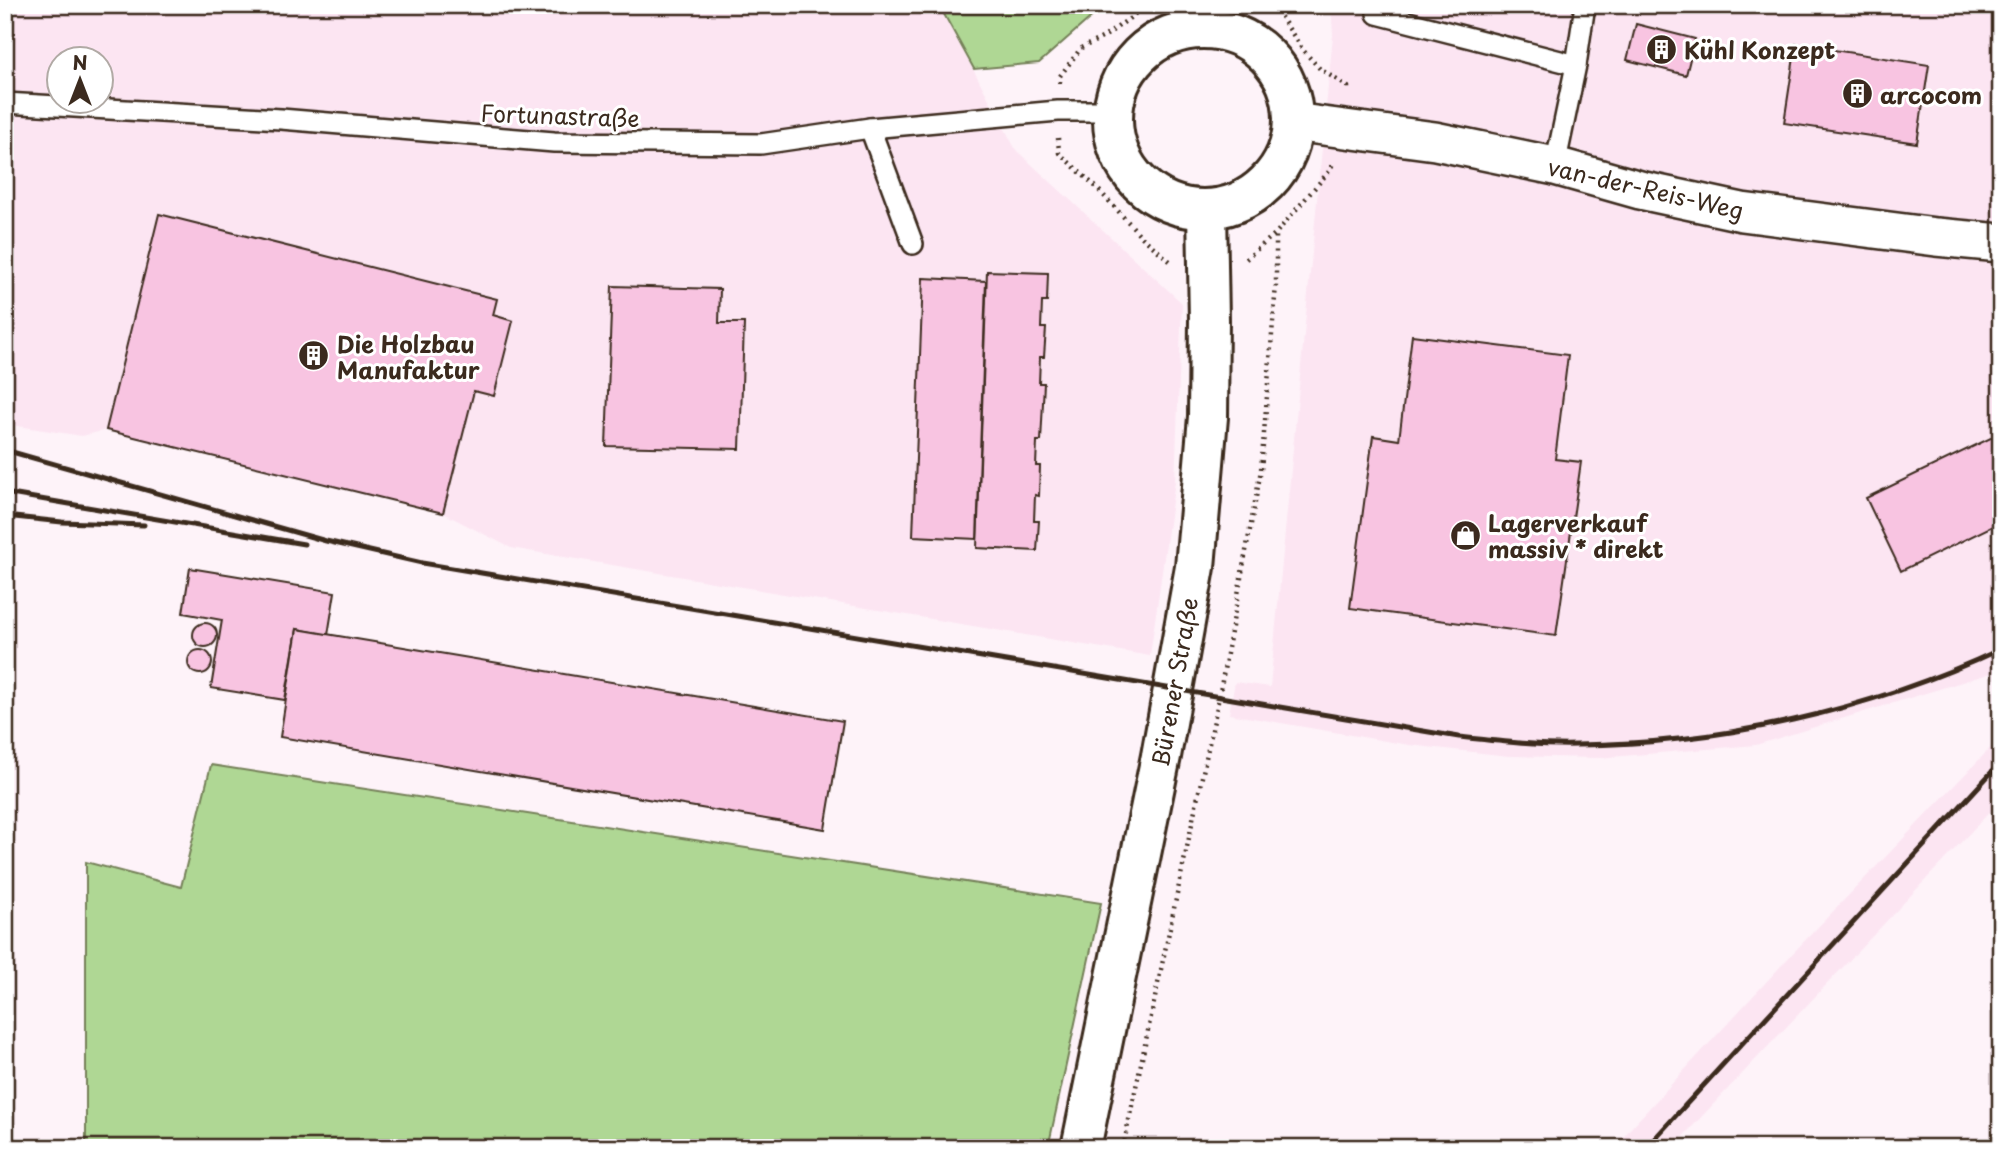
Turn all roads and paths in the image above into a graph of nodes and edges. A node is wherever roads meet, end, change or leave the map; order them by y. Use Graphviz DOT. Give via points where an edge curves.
graph roads {
  1 [pos="1143,5"];
  2 [pos="1377,5"];
  3 [pos="1585,5"];
  4 [pos="1214,17"];
  5 [pos="1576,65"];
  6 [pos="5,103"];
  7 [pos="1058,111"];
  8 [pos="1112,111"];
  9 [pos="1293,122"];
  10 [pos="870,128"];
  11 [pos="1555,166"];
  12 [pos="1207,209"];
  13 [pos="1276,233"];
  14 [pos="2001,243"];
  15 [pos="913,244"];
  16 [pos="1208,264"];
  17 [pos="1081,1148"];
  18 [pos="1123,1148"];
  1 -- 7 [label="path" via="1104,37 1081,48 1060,76"];
  2 -- 5 [label="lane" via="1377,14"];
  3 -- 5 [label="lane"];
  4 -- 8 [label="main road" via="1196,29 1152,44 1131,64 1118,86"];
  4 -- 9 [label="main road" via="1254,45 1283,77"];
  5 -- 11 [label="lane"];
  6 -- 10 [label="lane, Fortunastraße" via="281,119 554,142 761,144"];
  7 -- 8 [label="lane, Fortunastraße"];
  7 -- 10 [label="lane, Fortunastraße"];
  7 -- 16 [label="path" via="1059,153 1169,262"];
  8 -- 12 [label="main road" via="1119,154 1135,179 1156,197 1180,207"];
  9 -- 11 [label="street, van-der-Reis-Weg" via="1435,141"];
  9 -- 12 [label="main road" via="1281,165 1269,181 1231,205"];
  10 -- 15 [label="lane"];
  11 -- 14 [label="street, van-der-Reis-Weg" via="1742,212"];
  12 -- 16 [label="main road, Bürener Straße"];
  13 -- 18 [label="path" via="1261,470 1219,697"];
  16 -- 17 [label="main road, Bürener Straße" via="1208,417 1195,566"];
}
